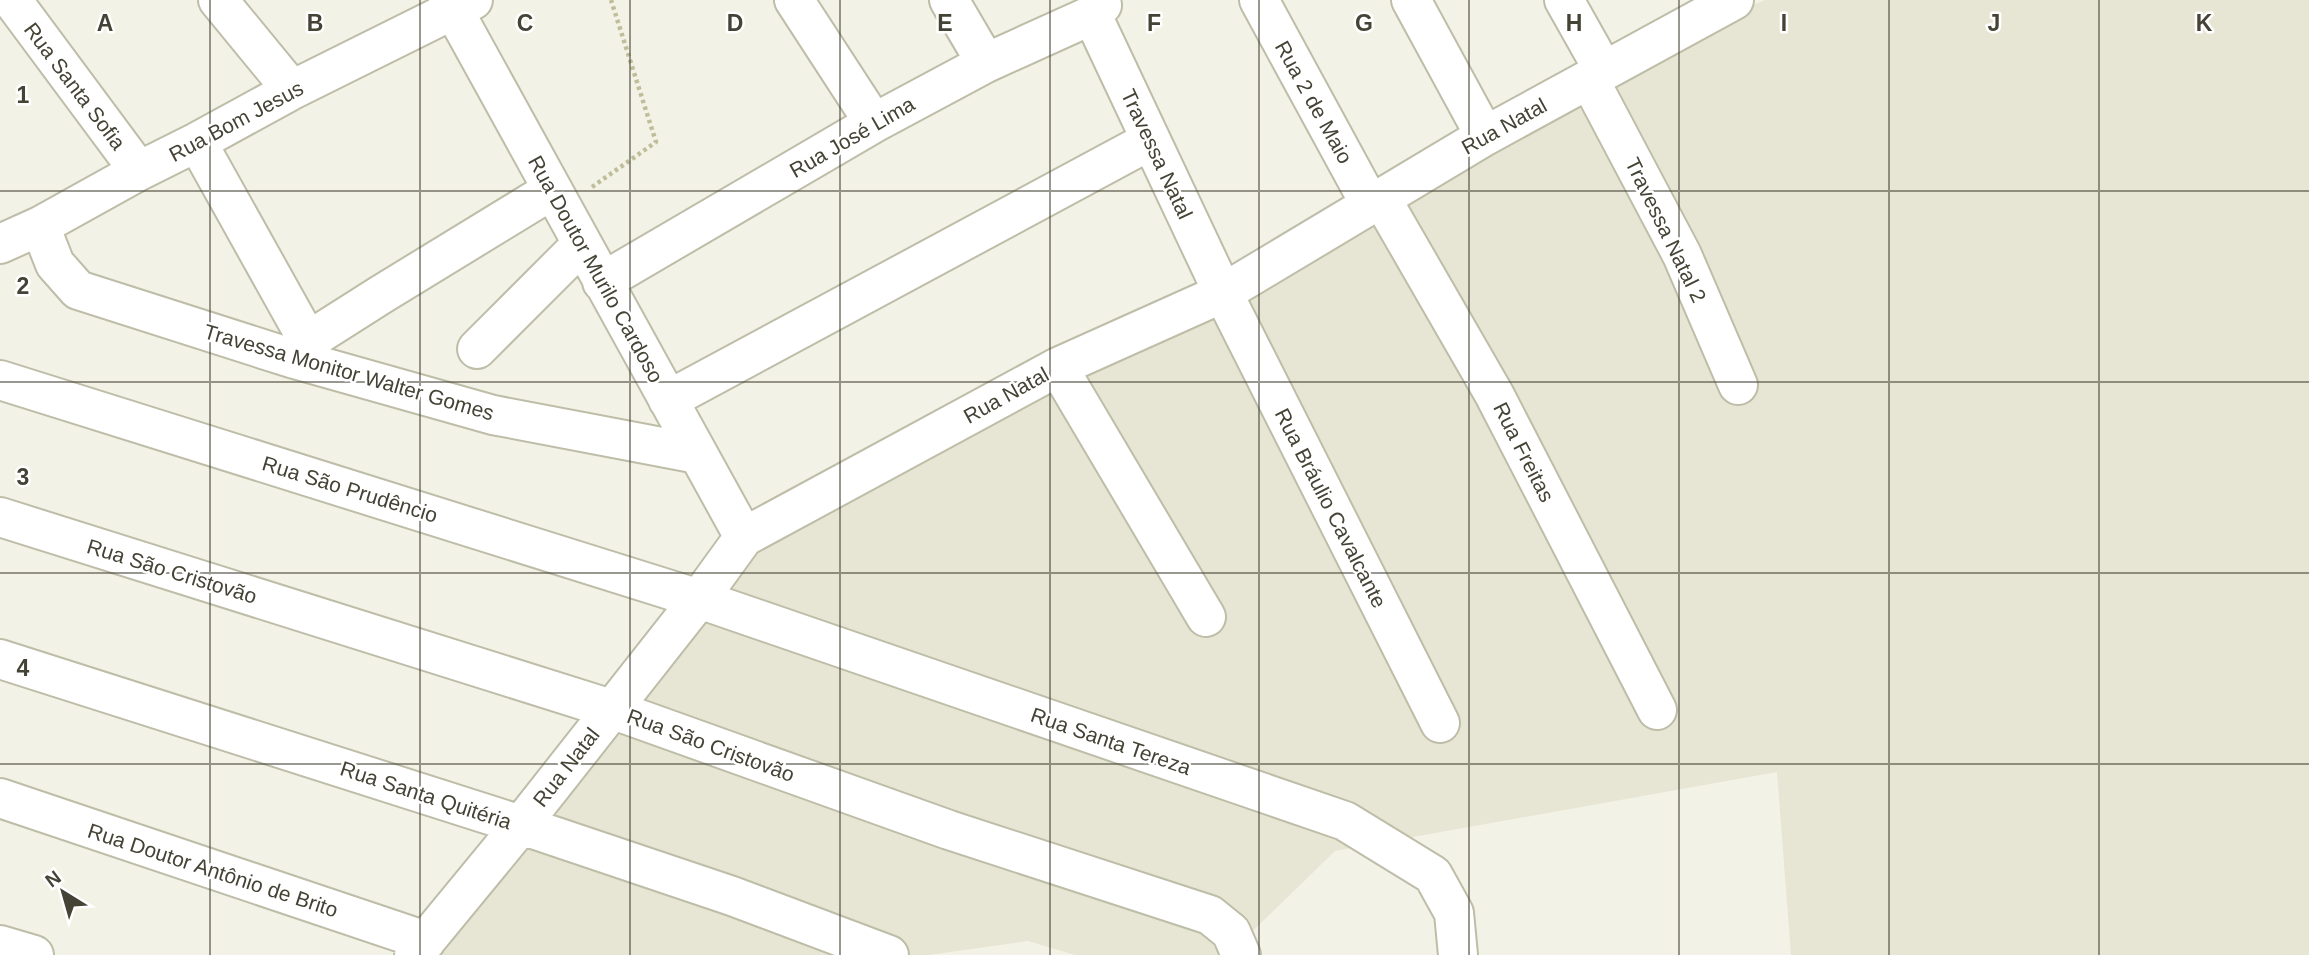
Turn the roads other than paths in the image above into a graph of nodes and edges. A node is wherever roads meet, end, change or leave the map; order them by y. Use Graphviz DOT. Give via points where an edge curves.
graph roads {
  1 [pos="12,0"];
  2 [pos="218,0"];
  3 [pos="794,0"];
  4 [pos="949,0"];
  5 [pos="1259,0"];
  6 [pos="1411,0"];
  7 [pos="1564,0"];
  8 [pos="1734,0"];
  9 [pos="458,4"];
  10 [pos="1097,8"];
  11 [pos="986,63"];
  12 [pos="1596,75"];
  13 [pos="292,90"];
  14 [pos="874,123"];
  15 [pos="1485,136"];
  16 [pos="1151,140"];
  17 [pos="197,142"];
  18 [pos="139,171"];
  19 [pos="558,199"];
  20 [pos="1376,201"];
  21 [pos="40,226"];
  22 [pos="0,244"];
  23 [pos="582,244"];
  24 [pos="602,282"];
  25 [pos="1223,293"];
  26 [pos="299,349"];
  27 [pos="477,349"];
  28 [pos="1058,367"];
  29 [pos="0,380"];
  30 [pos="1738,385"];
  31 [pos="668,400"];
  32 [pos="698,454"];
  33 [pos="0,517"];
  34 [pos="744,537"];
  35 [pos="699,599"];
  36 [pos="1206,617"];
  37 [pos="0,659"];
  38 [pos="611,709"];
  39 [pos="1657,710"];
  40 [pos="1440,723"];
  41 [pos="0,798"];
  42 [pos="521,825"];
  43 [pos="0,945"];
  44 [pos="420,948"];
  45 [pos="34,955"];
  46 [pos="889,955"];
  47 [pos="1241,955"];
  48 [pos="1458,955"];
  1 -- 18 [label="street, Rua Santa Sofia"];
  2 -- 13 [label="street"];
  3 -- 14 [label="street"];
  4 -- 11 [label="street"];
  5 -- 20 [label="street, Rua 2 de Maio"];
  6 -- 15 [label="street"];
  7 -- 12 [label="street, Travessa Natal 2"];
  8 -- 12 [label="street, Rua Natal"];
  9 -- 13 [label="street, Rua Bom Jesus"];
  9 -- 19 [label="street, Rua Doutor Murilo Cardoso"];
  10 -- 11 [label="street, Rua José Lima"];
  10 -- 16 [label="street, Travessa Natal"];
  11 -- 14 [label="street, Rua José Lima"];
  12 -- 15 [label="street, Rua Natal"];
  12 -- 30 [label="street, Travessa Natal 2"];
  13 -- 17 [label="street, Rua Bom Jesus"];
  14 -- 24 [label="street, Rua José Lima"];
  15 -- 20 [label="street, Rua Natal"];
  16 -- 25 [label="street, Travessa Natal"];
  16 -- 31 [label="street"];
  17 -- 18 [label="street, Rua Bom Jesus"];
  17 -- 26 [label="street"];
  18 -- 21 [label="street, Rua Bom Jesus"];
  19 -- 23 [label="street, Rua Doutor Murilo Cardoso"];
  19 -- 26 [label="street"];
  20 -- 25 [label="street, Rua Natal"];
  20 -- 39 [label="street, Rua Freitas" via="1494,394"];
  21 -- 22 [label="street, Rua Bom Jesus"];
  21 -- 26 [label="street, Travessa Monitor Walter Gomes" via="55,264 78,290"];
  23 -- 24 [label="street, Rua Doutor Murilo Cardoso"];
  23 -- 27 [label="street"];
  24 -- 31 [label="street, Rua Doutor Murilo Cardoso"];
  25 -- 28 [label="street, Rua Natal"];
  25 -- 40 [label="street, Rua Bráulio Cavalcante"];
  26 -- 32 [label="street, Travessa Monitor Walter Gomes" via="493,415"];
  28 -- 34 [label="street, Rua Natal"];
  28 -- 36 [label="street"];
  29 -- 35 [label="street, Rua São Prudêncio"];
  31 -- 32 [label="street, Rua Doutor Murilo Cardoso"];
  32 -- 34 [label="street, Rua Doutor Murilo Cardoso"];
  33 -- 38 [label="street, Rua São Cristovão"];
  34 -- 35 [label="street, Rua Natal"];
  35 -- 38 [label="street, Rua Natal"];
  35 -- 48 [label="street, Rua Santa Tereza" via="1345,821 1433,874 1454,914"];
  37 -- 42 [label="street, Rua Santa Quitéria"];
  38 -- 42 [label="street, Rua Natal"];
  38 -- 47 [label="street, Rua São Cristovão" via="949,830 1210,915 1231,932"];
  41 -- 44 [label="street, Rua Doutor Antônio de Brito"];
  42 -- 44 [label="street, Rua Natal"];
  42 -- 46 [label="street, Rua Santa Quitéria"];
  43 -- 45 [label="street"];
}
